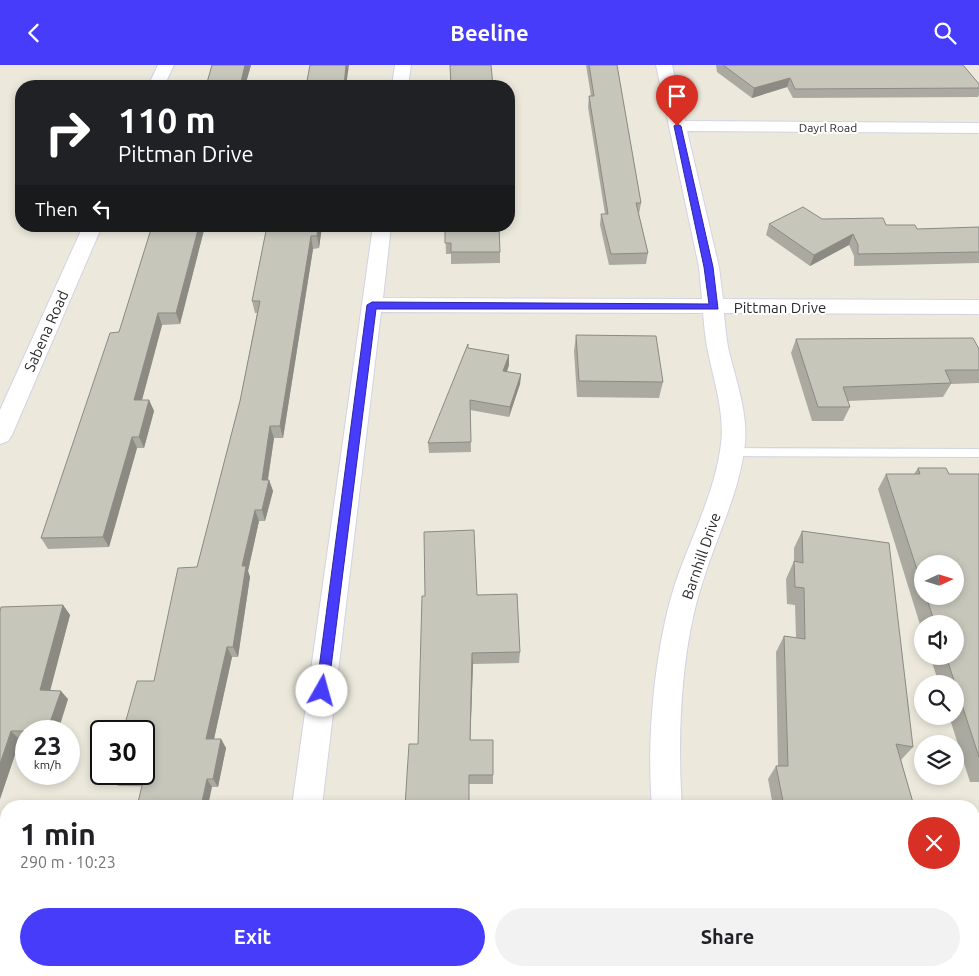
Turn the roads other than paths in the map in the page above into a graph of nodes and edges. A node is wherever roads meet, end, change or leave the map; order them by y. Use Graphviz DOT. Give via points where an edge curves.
graph roads {
  1 [pos="166,65"];
  2 [pos="403,65"];
  3 [pos="664,65"];
  4 [pos="159,80"];
  5 [pos="401,80"];
  6 [pos="677,126"];
  7 [pos="979,128"];
  8 [pos="90,232"];
  9 [pos="381,232"];
  10 [pos="372,305"];
  11 [pos="714,307"];
  12 [pos="979,307"];
  13 [pos="0,435"];
  14 [pos="731,453"];
  15 [pos="979,453"];
  16 [pos="308,800"];
  17 [pos="667,800"];
  1 -- 4 [label="street"];
  2 -- 5 [label="street"];
  3 -- 6 [label="street, Barnhill Drive"];
  6 -- 7 [label="street, Dayrl Road"];
  6 -- 11 [label="street, Barnhill Drive" via="709,267"];
  8 -- 13 [label="street, Sabena Road"];
  9 -- 10 [label="street"];
  10 -- 11 [label="street, Pittman Drive"];
  10 -- 16 [label="street"];
  11 -- 12 [label="street, Pittman Drive"];
  11 -- 14 [label="street, Barnhill Drive" via="717,344 731,405"];
  14 -- 15 [label="lane"];
  14 -- 17 [label="street, Barnhill Drive" via="720,501 689,582 677,632 668,701"];
}
